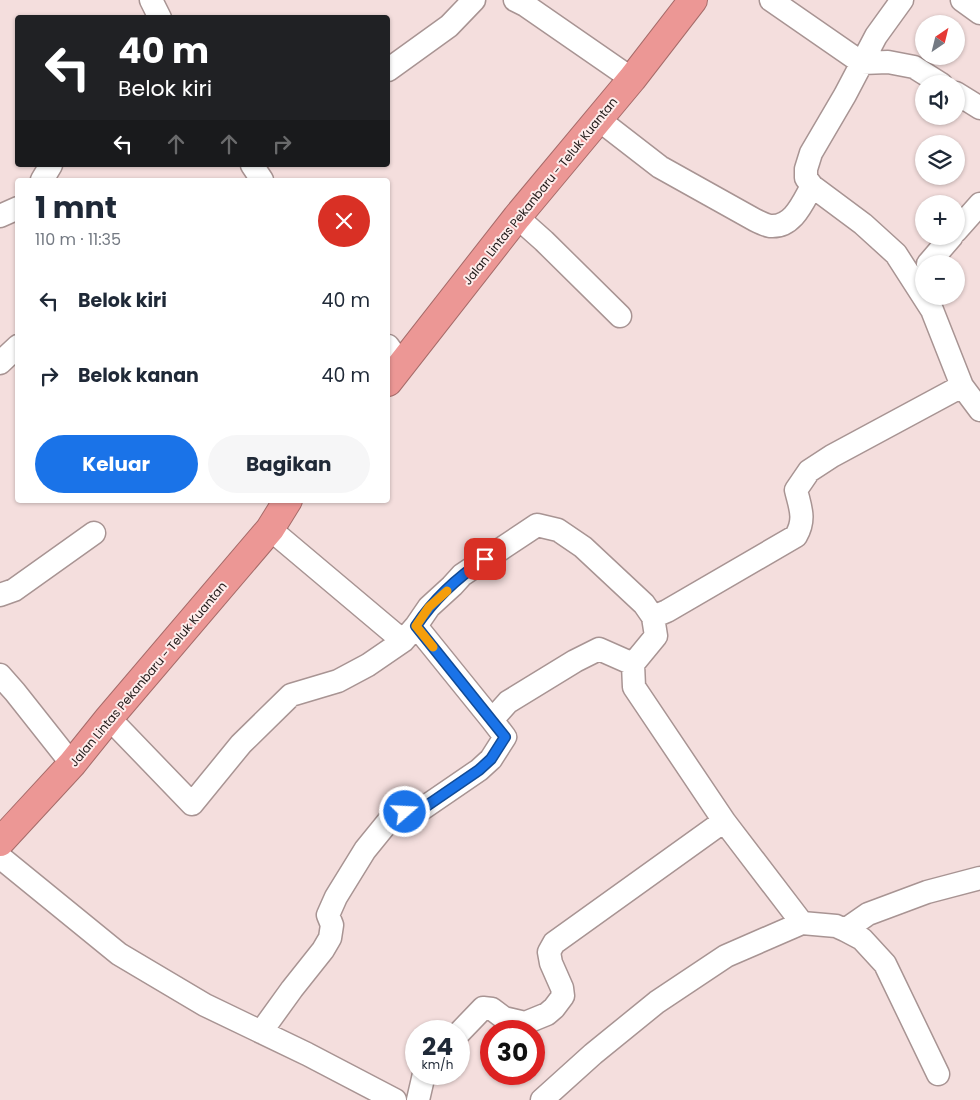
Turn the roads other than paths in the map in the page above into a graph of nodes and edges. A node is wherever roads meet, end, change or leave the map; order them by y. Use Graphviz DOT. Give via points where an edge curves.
graph roads {
  1 [pos="152,0"];
  2 [pos="474,0"];
  3 [pos="515,0"];
  4 [pos="693,0"];
  5 [pos="771,0"];
  6 [pos="902,0"];
  7 [pos="962,0"];
  8 [pos="980,12"];
  9 [pos="159,15"];
  10 [pos="862,63"];
  11 [pos="390,69"];
  12 [pos="927,75"];
  13 [pos="632,79"];
  14 [pos="965,99"];
  15 [pos="980,108"];
  16 [pos="598,119"];
  17 [pos="50,167"];
  18 [pos="253,167"];
  19 [pos="43,178"];
  20 [pos="261,178"];
  21 [pos="812,186"];
  22 [pos="980,204"];
  23 [pos="15,209"];
  24 [pos="0,216"];
  25 [pos="517,217"];
  26 [pos="965,221"];
  27 [pos="944,245"];
  28 [pos="936,255"];
  29 [pos="915,271"];
  30 [pos="930,305"];
  31 [pos="620,316"];
  32 [pos="15,349"];
  33 [pos="0,363"];
  34 [pos="392,364"];
  35 [pos="962,386"];
  36 [pos="980,410"];
  37 [pos="278,509"];
  38 [pos="94,533"];
  39 [pos="0,596"];
  40 [pos="653,617"];
  41 [pos="410,634"];
  42 [pos="633,664"];
  43 [pos="0,675"];
  44 [pos="109,718"];
  45 [pos="492,720"];
  46 [pos="72,764"];
  47 [pos="724,821"];
  48 [pos="0,842"];
  49 [pos="0,857"];
  50 [pos="980,878"];
  51 [pos="802,923"];
  52 [pos="845,930"];
  53 [pos="470,1022"];
  54 [pos="261,1032"];
  55 [pos="938,1074"];
  56 [pos="421,1085"];
  57 [pos="395,1100"];
  58 [pos="418,1100"];
  59 [pos="542,1100"];
  1 -- 9 [label="street"];
  2 -- 11 [label="street" via="449,26"];
  3 -- 13 [label="street"];
  4 -- 13 [label="highway, Jalan Lintas Pekanbaru - Teluk Kuantan"];
  5 -- 10 [label="street"];
  6 -- 10 [label="street" via="876,36"];
  7 -- 8 [label="street"];
  10 -- 12 [label="street" via="888,62 914,67"];
  10 -- 21 [label="street" via="811,153 806,178"];
  13 -- 16 [label="highway, Jalan Lintas Pekanbaru - Teluk Kuantan"];
  14 -- 15 [label="street"];
  16 -- 21 [label="street" via="660,167 770,226 785,223 795,215"];
  16 -- 25 [label="highway, Jalan Lintas Pekanbaru - Teluk Kuantan"];
  17 -- 19 [label="street"];
  18 -- 20 [label="street"];
  21 -- 29 [label="street" via="863,224"];
  22 -- 26 [label="street"];
  23 -- 24 [label="street"];
  25 -- 31 [label="street"];
  25 -- 34 [label="highway, Jalan Lintas Pekanbaru - Teluk Kuantan"];
  27 -- 28 [label="street"];
  30 -- 35 [label="street"];
  32 -- 33 [label="street"];
  35 -- 36 [label="street"];
  35 -- 40 [label="street" via="809,471 796,490 802,526 796,536"];
  37 -- 41 [label="street"];
  37 -- 44 [label="highway, Jalan Lintas Pekanbaru - Teluk Kuantan"];
  38 -- 39 [label="street" via="14,590"];
  40 -- 41 [label="street" via="644,604 583,547 558,530 537,525 462,575 429,607"];
  40 -- 42 [label="street" via="656,636"];
  41 -- 44 [label="street" via="368,665 338,681 291,695 241,744 192,804"];
  41 -- 45 [label="street"];
  42 -- 45 [label="street" via="599,650 592,652 508,702"];
  42 -- 47 [label="street" via="634,688"];
  43 -- 46 [label="street"];
  44 -- 46 [label="highway, Jalan Lintas Pekanbaru - Teluk Kuantan"];
  45 -- 54 [label="street" via="505,737 491,759 422,809 390,818 365,850 328,915 332,925 330,938"];
  46 -- 48 [label="highway, Jalan Lintas Pekanbaru - Teluk Kuantan"];
  47 -- 51 [label="street"];
  47 -- 53 [label="street" via="554,943 549,952 563,996 547,1014 525,1023 483,1008"];
  49 -- 54 [label="street" via="119,954"];
  50 -- 52 [label="street" via="927,892 868,914"];
  51 -- 52 [label="street" via="836,926"];
  51 -- 59 [label="street" via="726,956 672,992 593,1054"];
  52 -- 55 [label="street" via="862,939 885,964"];
  54 -- 57 [label="street"];
  56 -- 58 [label="street"];
}
